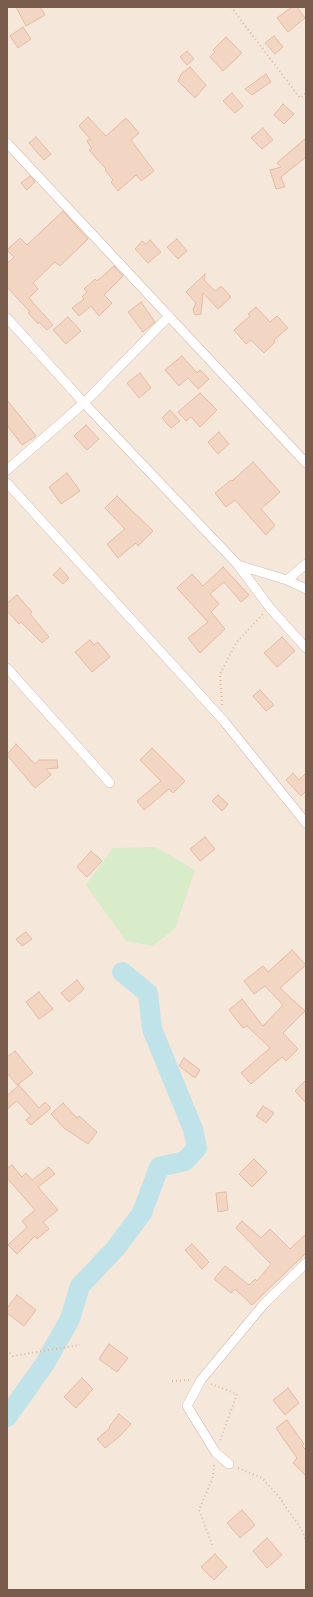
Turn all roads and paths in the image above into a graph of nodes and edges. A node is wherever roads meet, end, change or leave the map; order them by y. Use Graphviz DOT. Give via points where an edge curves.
graph roads {
  1 [pos="231,7"];
  2 [pos="306,93"];
  3 [pos="7,143"];
  4 [pos="169,316"];
  5 [pos="7,318"];
  6 [pos="84,403"];
  7 [pos="306,463"];
  8 [pos="7,470"];
  9 [pos="7,483"];
  10 [pos="306,564"];
  11 [pos="238,565"];
  12 [pos="287,580"];
  13 [pos="306,589"];
  14 [pos="270,608"];
  15 [pos="306,648"];
  16 [pos="7,668"];
  17 [pos="223,720"];
  18 [pos="110,783"];
  19 [pos="306,824"];
  20 [pos="306,1263"];
  21 [pos="80,1345"];
  22 [pos="7,1350"];
  23 [pos="229,1464"];
  24 [pos="306,1541"];
  1 -- 2 [label="path" via="300,98"];
  3 -- 4 [label="street"];
  4 -- 6 [label="street"];
  4 -- 7 [label="street"];
  5 -- 6 [label="street"];
  6 -- 8 [label="street"];
  6 -- 11 [label="street"];
  9 -- 17 [label="street"];
  10 -- 12 [label="street"];
  11 -- 12 [label="street"];
  11 -- 14 [label="street"];
  12 -- 13 [label="street"];
  14 -- 15 [label="street"];
  14 -- 17 [label="path" via="236,643 220,674"];
  16 -- 18 [label="street"];
  17 -- 19 [label="street"];
  20 -- 23 [label="street" via="264,1304 200,1380 187,1406 216,1453"];
  21 -- 22 [label="path" via="13,1356"];
  23 -- 24 [label="path" via="262,1478 284,1504 302,1530"];
}
